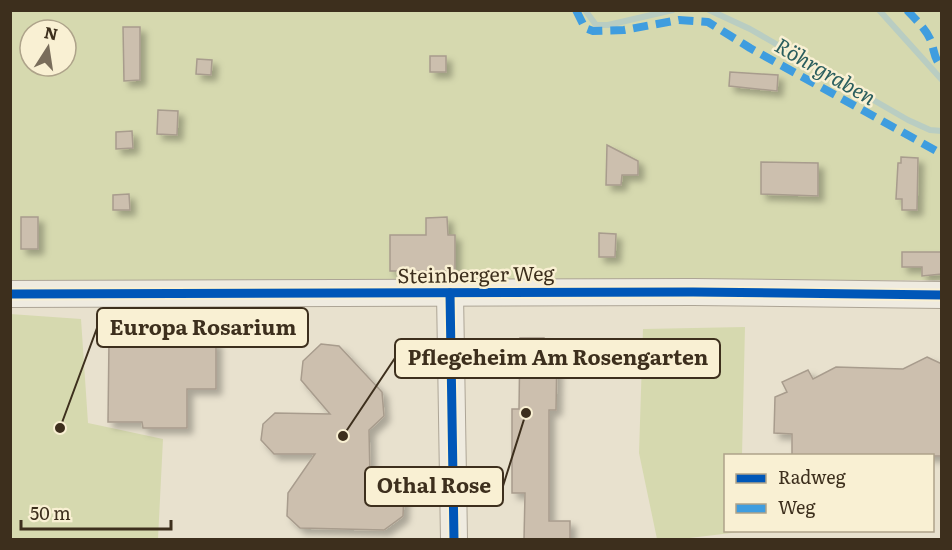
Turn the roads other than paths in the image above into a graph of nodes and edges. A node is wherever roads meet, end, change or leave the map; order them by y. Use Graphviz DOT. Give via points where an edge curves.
graph roads {
  1 [pos="450,293"];
  2 [pos="10,294"];
  3 [pos="942,296"];
  4 [pos="454,540"];
  1 -- 2 [label="street, Steinberger Weg"];
  1 -- 3 [label="street, Steinberger Weg"];
  1 -- 4 [label="street"];
}
